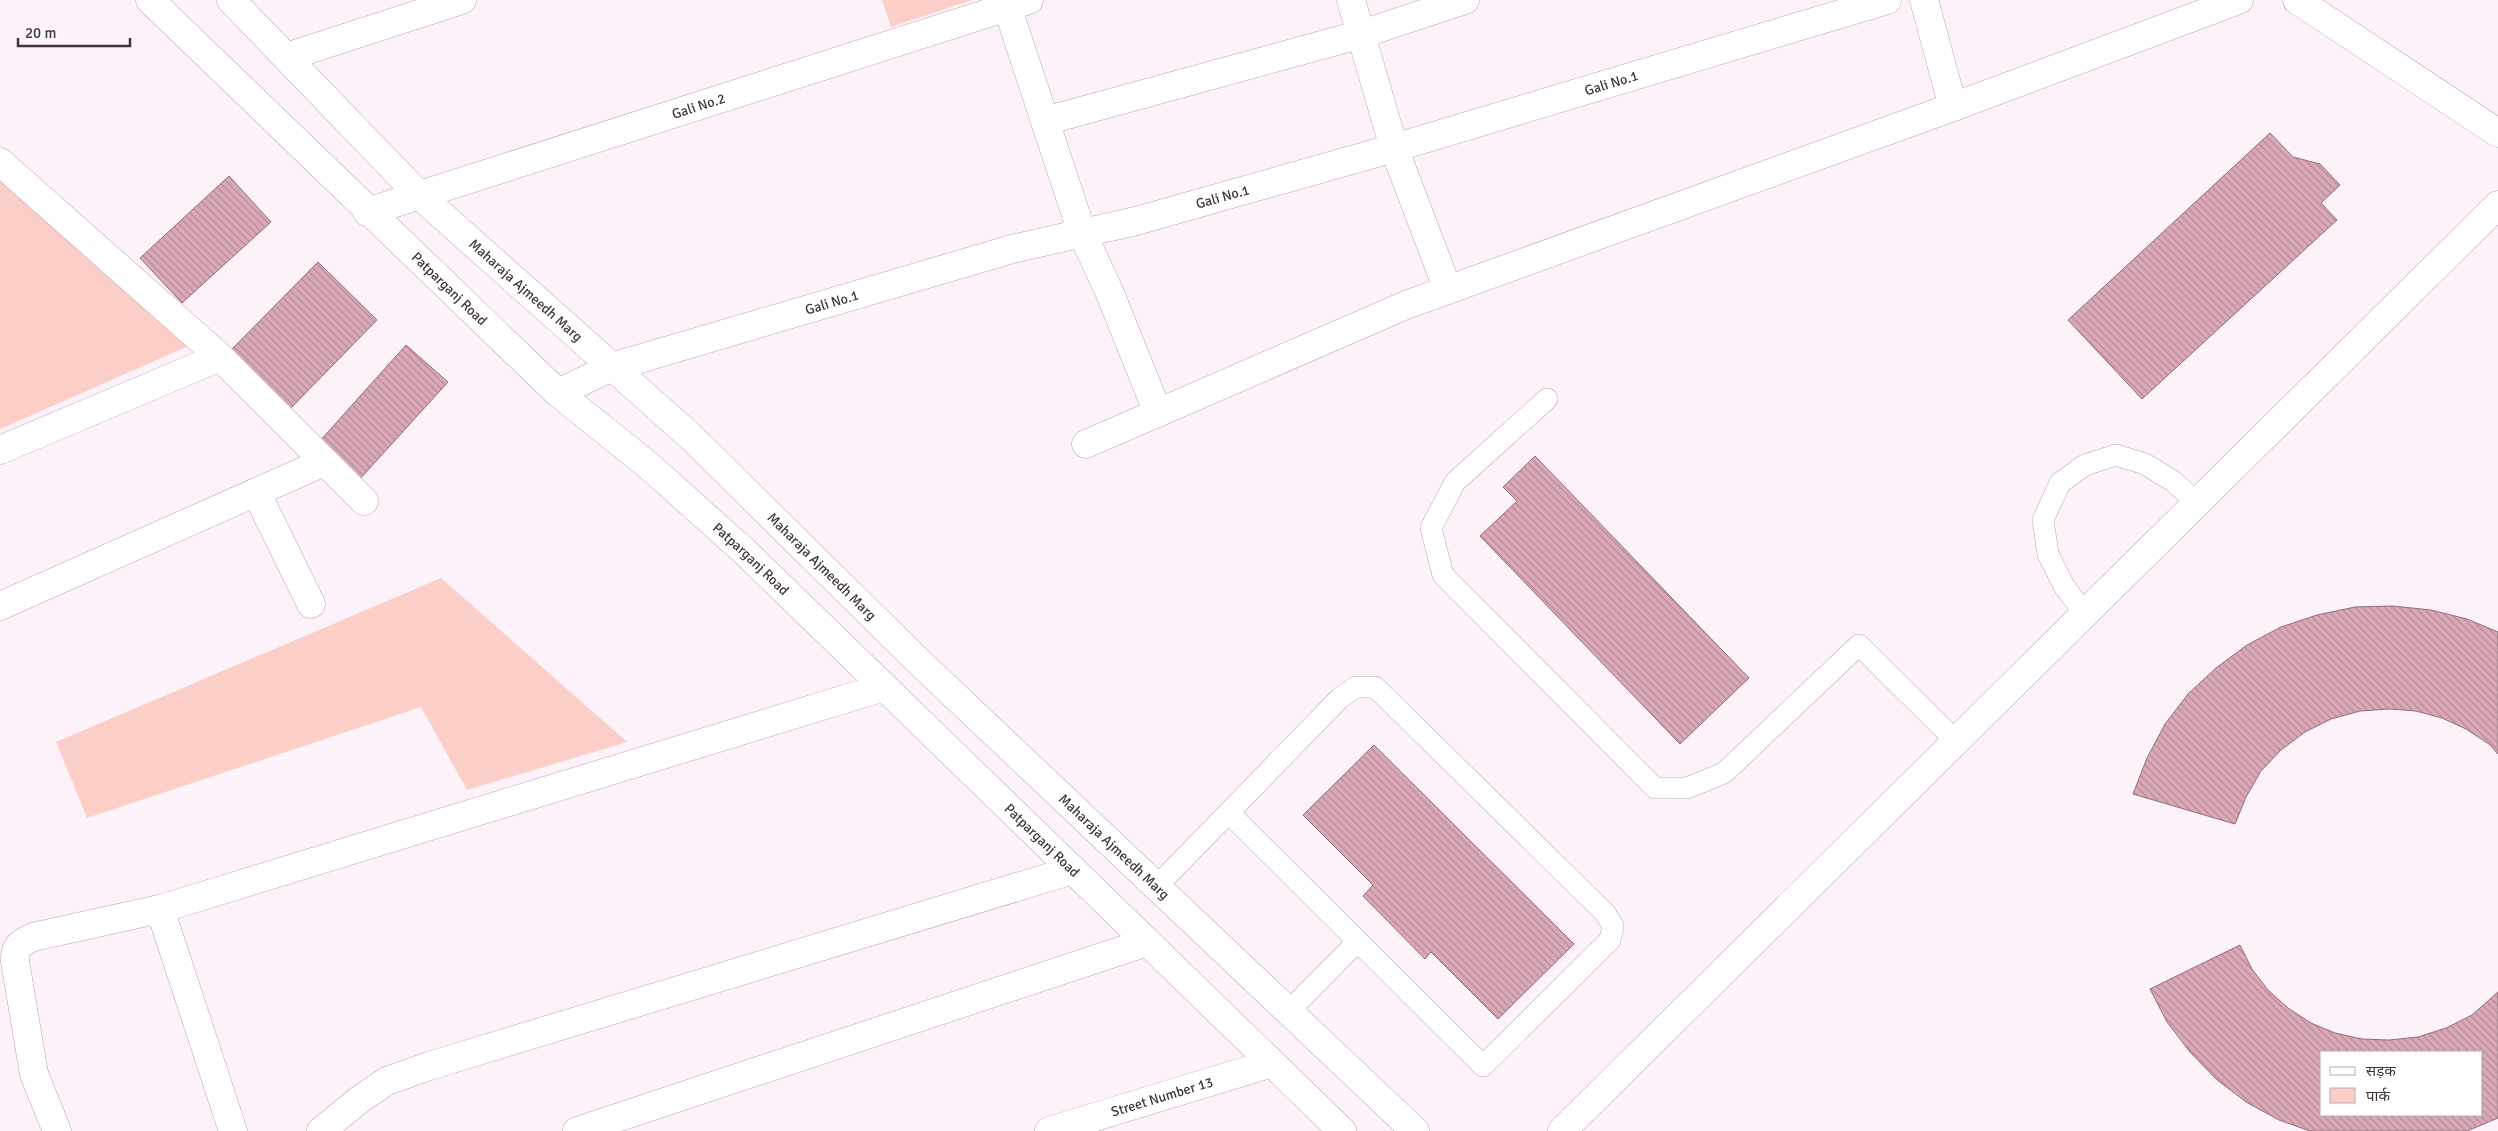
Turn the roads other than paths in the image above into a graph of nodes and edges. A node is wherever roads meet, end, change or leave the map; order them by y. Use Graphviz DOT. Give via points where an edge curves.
graph roads {
  1 [pos="150,0"];
  2 [pos="231,0"];
  3 [pos="462,0"];
  4 [pos="1351,0"];
  5 [pos="1465,0"];
  6 [pos="1887,0"];
  7 [pos="1924,0"];
  8 [pos="2239,0"];
  9 [pos="2297,0"];
  10 [pos="1014,2"];
  11 [pos="1362,34"];
  12 [pos="286,57"];
  13 [pos="1953,107"];
  14 [pos="1045,121"];
  15 [pos="2498,134"];
  16 [pos="1394,148"];
  17 [pos="0,162"];
  18 [pos="419,195"];
  19 [pos="2498,205"];
  20 [pos="367,212"];
  21 [pos="1082,233"];
  22 [pos="1448,290"];
  23 [pos="220,357"];
  24 [pos="612,367"];
  25 [pos="558,393"];
  26 [pos="1547,399"];
  27 [pos="1158,413"];
  28 [pos="1086,444"];
  29 [pos="0,450"];
  30 [pos="324,462"];
  31 [pos="256,492"];
  32 [pos="364,502"];
  33 [pos="2197,503"];
  34 [pos="311,604"];
  35 [pos="0,606"];
  36 [pos="2085,614"];
  37 [pos="884,687"];
  38 [pos="1956,741"];
  39 [pos="1230,812"];
  40 [pos="1073,870"];
  41 [pos="1157,886"];
  42 [pos="160,909"];
  43 [pos="1147,942"];
  44 [pos="1357,942"];
  45 [pos="1289,1011"];
  46 [pos="1272,1063"];
  47 [pos="57,1131"];
  48 [pos="233,1131"];
  49 [pos="321,1131"];
  50 [pos="577,1131"];
  51 [pos="1049,1131"];
  52 [pos="1342,1131"];
  53 [pos="1415,1131"];
  54 [pos="1562,1131"];
  1 -- 20 [label="street, Patparganj Road"];
  2 -- 12 [label="street, Maharaja Ajmeedh Marg"];
  3 -- 12 [label="street"];
  4 -- 11 [label="street"];
  5 -- 11 [label="street"];
  6 -- 16 [label="street, Gali No.1"];
  7 -- 13 [label="street"];
  8 -- 13 [label="street"];
  9 -- 15 [label="street"];
  10 -- 14 [label="street"];
  10 -- 18 [label="street, Gali No.2"];
  11 -- 14 [label="street"];
  11 -- 16 [label="street"];
  12 -- 18 [label="street, Maharaja Ajmeedh Marg"];
  13 -- 22 [label="street"];
  14 -- 21 [label="street"];
  16 -- 21 [label="street, Gali No.1" via="1136,221"];
  16 -- 22 [label="street"];
  17 -- 23 [label="street"];
  18 -- 20 [label="street, Gali No.2"];
  18 -- 24 [label="street, Maharaja Ajmeedh Marg"];
  19 -- 33 [label="street"];
  20 -- 25 [label="street, Patparganj Road"];
  21 -- 24 [label="street, Gali No.1" via="1012,248"];
  21 -- 27 [label="street"];
  22 -- 27 [label="street" via="1406,305"];
  23 -- 29 [label="street"];
  23 -- 30 [label="street"];
  24 -- 25 [label="street, Gali No.1"];
  24 -- 41 [label="street, Maharaja Ajmeedh Marg" via="690,436 914,657"];
  25 -- 37 [label="street, Patparganj Road" via="648,466 736,544"];
  26 -- 38 [label="lane" via="1455,482 1432,528 1443,575 1655,788 1687,788 1724,773 1859,644"];
  27 -- 28 [label="street"];
  30 -- 31 [label="street"];
  30 -- 32 [label="street"];
  31 -- 34 [label="street"];
  31 -- 35 [label="street"];
  33 -- 36 [label="street"];
  33 -- 36 [label="lane" via="2173,481 2146,464 2116,455 2086,465 2060,483 2043,520 2048,554 2064,586"];
  36 -- 38 [label="street"];
  37 -- 40 [label="street, Patparganj Road"];
  37 -- 42 [label="street"];
  38 -- 54 [label="street"];
  39 -- 41 [label="lane"];
  39 -- 44 [label="lane"];
  39 -- 44 [label="lane" via="1340,698 1356,687 1374,687 1606,913 1613,926 1610,940 1483,1066"];
  40 -- 43 [label="street, Patparganj Road"];
  40 -- 49 [label="street" via="429,1066 387,1081"];
  41 -- 45 [label="street, Maharaja Ajmeedh Marg"];
  42 -- 47 [label="street" via="33,937 19,944 14,951 34,1074"];
  42 -- 48 [label="street"];
  43 -- 46 [label="street, Patparganj Road"];
  43 -- 50 [label="street"];
  44 -- 45 [label="lane"];
  45 -- 53 [label="street, Maharaja Ajmeedh Marg"];
  46 -- 51 [label="street, Street Number 13"];
  46 -- 52 [label="street, Patparganj Road"];
}
